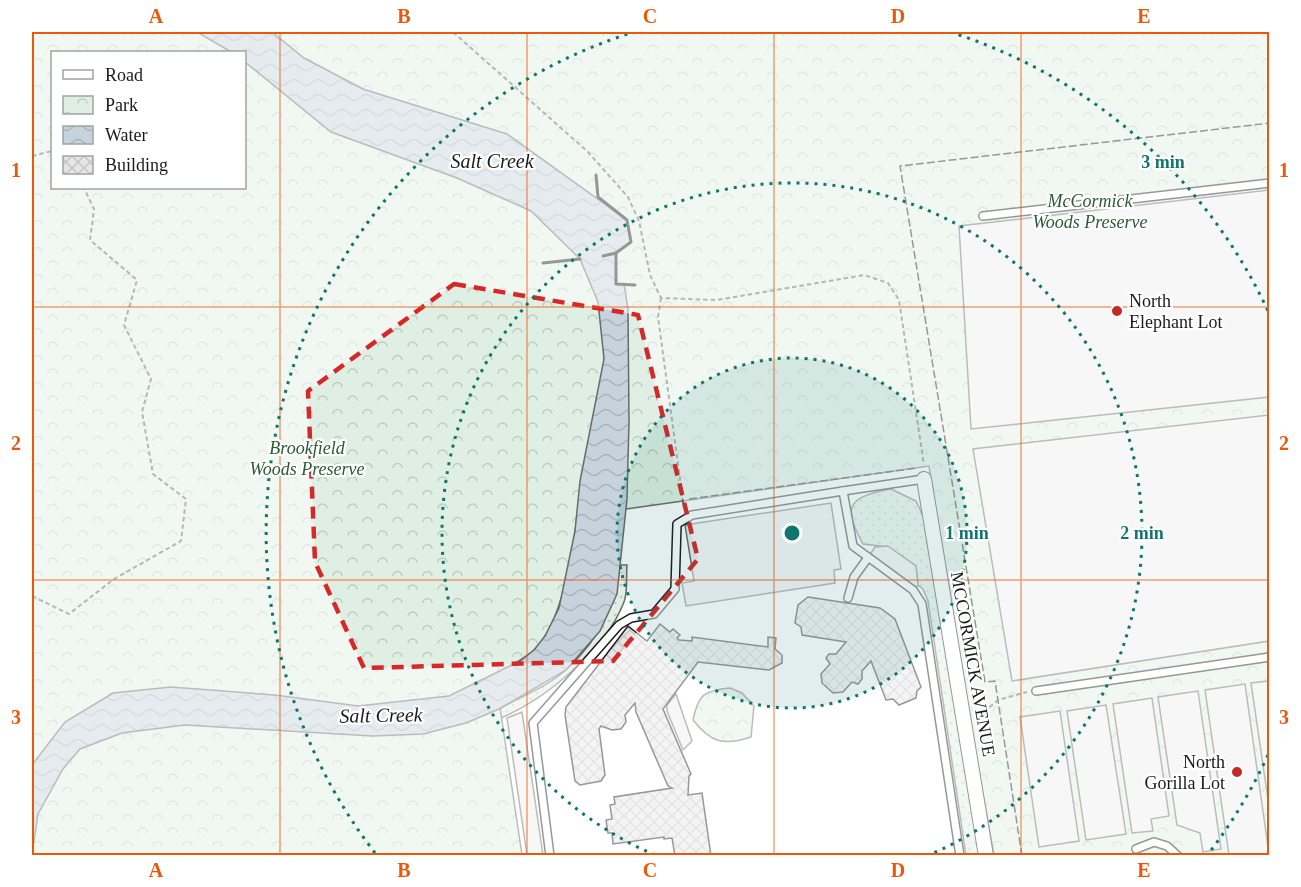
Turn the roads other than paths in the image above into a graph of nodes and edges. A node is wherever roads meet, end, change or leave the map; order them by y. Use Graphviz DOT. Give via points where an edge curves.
graph roads {
  1 [pos="1269,183"];
  2 [pos="983,216"];
  3 [pos="924,479"];
  4 [pos="843,490"];
  5 [pos="867,559"];
  6 [pos="848,598"];
  7 [pos="1269,657"];
  8 [pos="1036,691"];
  9 [pos="1136,849"];
  10 [pos="550,855"];
  11 [pos="960,855"];
  12 [pos="986,855"];
  13 [pos="1178,855"];
  1 -- 2 [label="lane"];
  3 -- 4 [label="lane"];
  3 -- 12 [label="street, MCCORMICK AVENUE"];
  4 -- 5 [label="lane" via="850,539"];
  4 -- 10 [label="lane" via="686,517 676,529 675,589 654,614 631,618 619,625 533,723"];
  5 -- 6 [label="lane" via="854,577"];
  5 -- 11 [label="lane" via="913,590 922,604"];
  7 -- 8 [label="lane"];
  9 -- 13 [label="lane" via="1154,842"];
}
